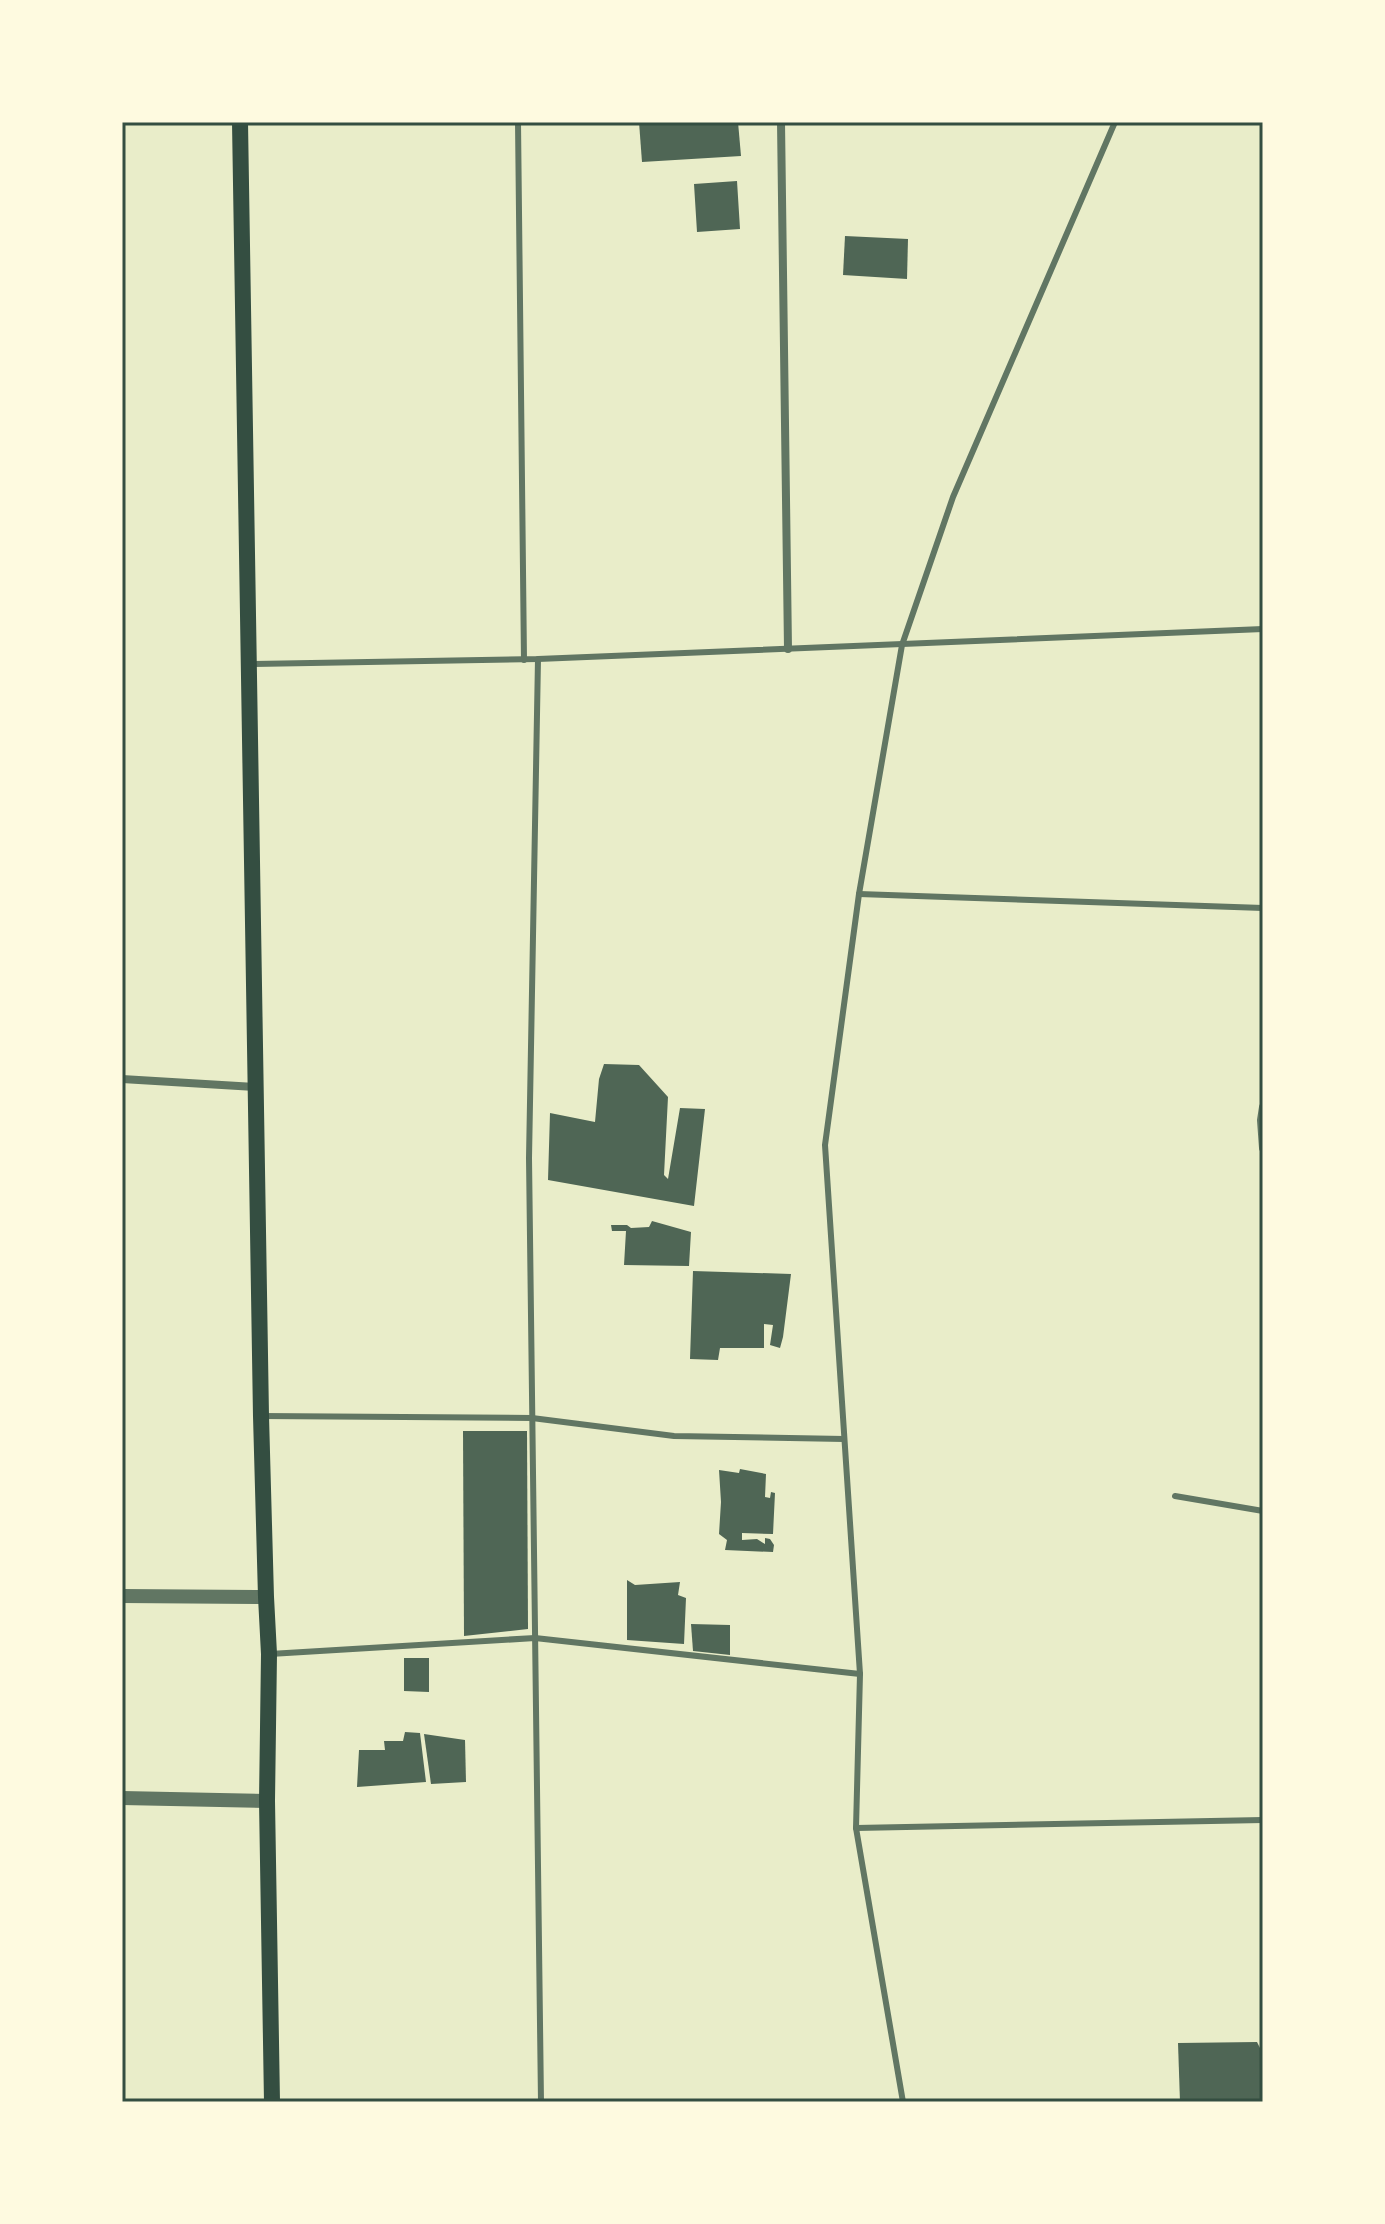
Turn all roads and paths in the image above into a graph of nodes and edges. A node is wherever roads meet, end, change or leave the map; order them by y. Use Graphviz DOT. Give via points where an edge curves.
graph roads {
  1 [pos="240,122"];
  2 [pos="518,122"];
  3 [pos="781,122"];
  4 [pos="1115,122"];
  5 [pos="1263,629"];
  6 [pos="902,645"];
  7 [pos="788,649"];
  8 [pos="538,659"];
  9 [pos="524,660"];
  10 [pos="249,664"];
  11 [pos="859,894"];
  12 [pos="1263,908"];
  13 [pos="122,1079"];
  14 [pos="256,1087"];
  15 [pos="1263,1107"];
  16 [pos="1263,1148"];
  17 [pos="261,1416"];
  18 [pos="532,1418"];
  19 [pos="844,1439"];
  20 [pos="1175,1496"];
  21 [pos="1263,1511"];
  22 [pos="122,1596"];
  23 [pos="266,1597"];
  24 [pos="535,1638"];
  25 [pos="269,1654"];
  26 [pos="860,1674"];
  27 [pos="122,1798"];
  28 [pos="267,1801"];
  29 [pos="1263,1820"];
  30 [pos="856,1828"];
  31 [pos="272,2102"];
  32 [pos="541,2102"];
  33 [pos="903,2102"];
  1 -- 10 [label="main road"];
  2 -- 9 [label="lane"];
  3 -- 7 [label="street"];
  4 -- 6 [label="lane" via="953,497"];
  5 -- 6 [label="lane"];
  6 -- 7 [label="lane"];
  6 -- 11 [label="lane"];
  7 -- 8 [label="lane"];
  8 -- 9 [label="lane"];
  8 -- 18 [label="lane" via="529,1158"];
  9 -- 10 [label="lane"];
  10 -- 14 [label="main road"];
  11 -- 12 [label="lane"];
  11 -- 19 [label="lane" via="825,1145"];
  13 -- 14 [label="street"];
  14 -- 17 [label="main road"];
  15 -- 16 [label="street"];
  17 -- 18 [label="lane"];
  17 -- 23 [label="main road"];
  18 -- 19 [label="lane" via="674,1436"];
  18 -- 24 [label="lane"];
  19 -- 26 [label="lane"];
  20 -- 21 [label="lane"];
  22 -- 23 [label="street"];
  23 -- 25 [label="main road"];
  24 -- 25 [label="lane"];
  24 -- 26 [label="lane"];
  24 -- 32 [label="lane"];
  25 -- 28 [label="main road"];
  26 -- 30 [label="lane"];
  27 -- 28 [label="street"];
  28 -- 31 [label="main road"];
  29 -- 30 [label="lane"];
  30 -- 33 [label="lane"];
}
